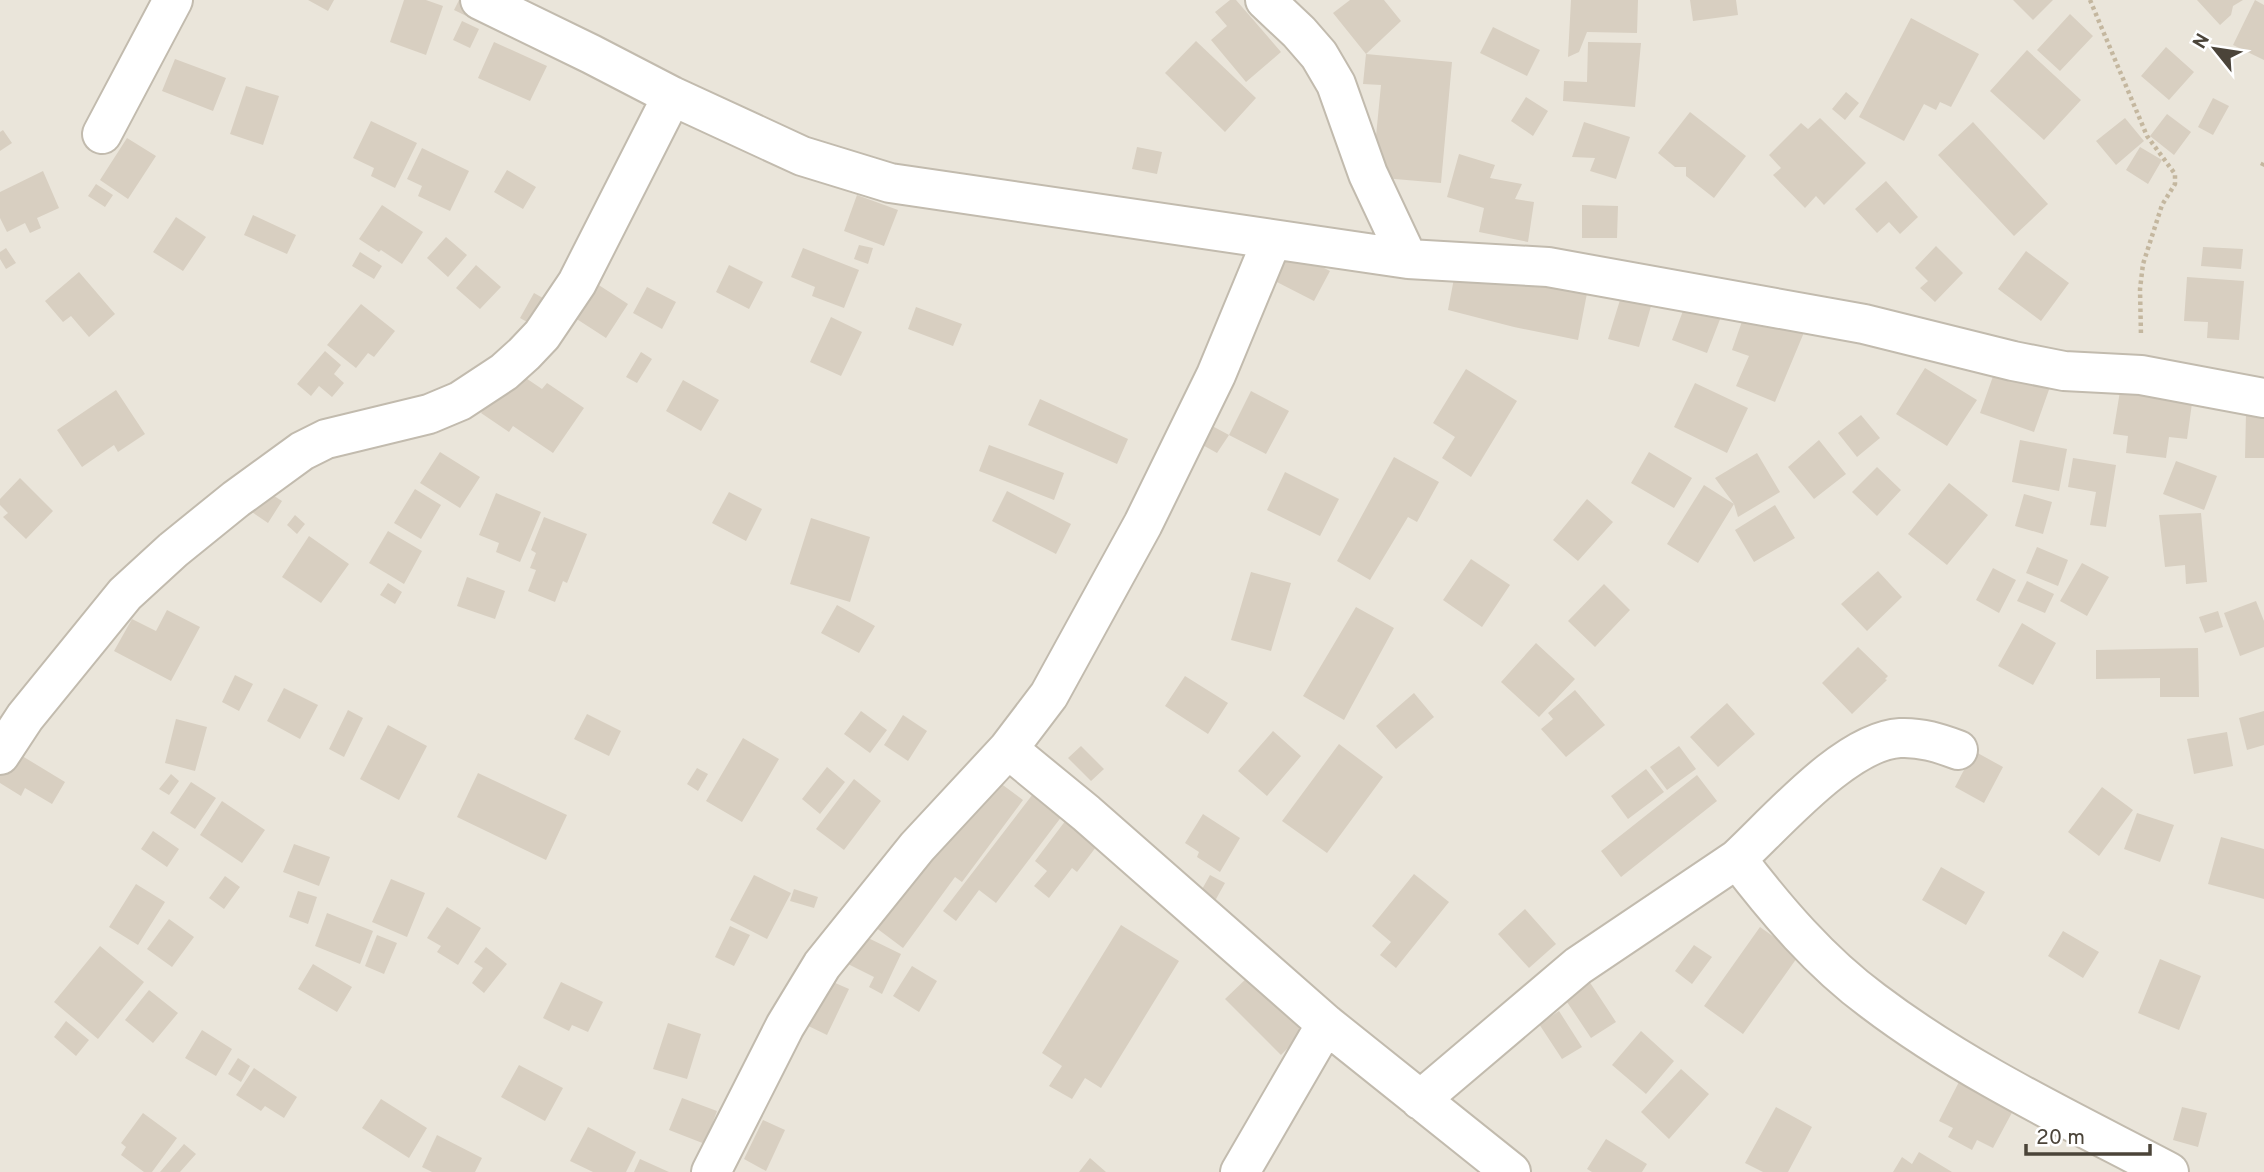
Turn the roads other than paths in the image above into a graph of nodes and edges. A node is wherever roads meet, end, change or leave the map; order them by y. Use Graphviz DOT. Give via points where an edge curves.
graph roads {
  1 [pos="173,0"];
  2 [pos="480,0"];
  3 [pos="1265,0"];
  4 [pos="672,96"];
  5 [pos="102,134"];
  6 [pos="1272,240"];
  7 [pos="1408,259"];
  8 [pos="2264,398"];
  9 [pos="1008,749"];
  10 [pos="1958,750"];
  11 [pos="0,755"];
  12 [pos="1737,859"];
  13 [pos="1326,1024"];
  14 [pos="1419,1100"];
  15 [pos="711,1172"];
  16 [pos="1240,1172"];
  17 [pos="1511,1172"];
  18 [pos="2169,1172"];
  1 -- 5 [label="street"];
  2 -- 4 [label="street"];
  3 -- 7 [label="street" via="1319,55 1336,84 1368,174"];
  4 -- 6 [label="street" via="802,156 890,183"];
  4 -- 11 [label="street" via="577,283 524,354 460,401 429,414 312,445 236,499 125,594 25,717"];
  6 -- 7 [label="street"];
  6 -- 9 [label="street" via="1216,375 1143,524 1049,695"];
  7 -- 8 [label="street" via="1548,267 1864,324 2064,371 2141,375"];
  9 -- 13 [label="street"];
  9 -- 15 [label="street" via="918,847 822,965 785,1026"];
  10 -- 12 [label="street" via="1929,740 1898,738 1860,751 1820,778"];
  12 -- 14 [label="street" via="1578,966"];
  12 -- 18 [label="street" via="1814,949 1871,1000 1964,1063"];
  13 -- 14 [label="street"];
  13 -- 16 [label="street"];
  14 -- 17 [label="street"];
}
